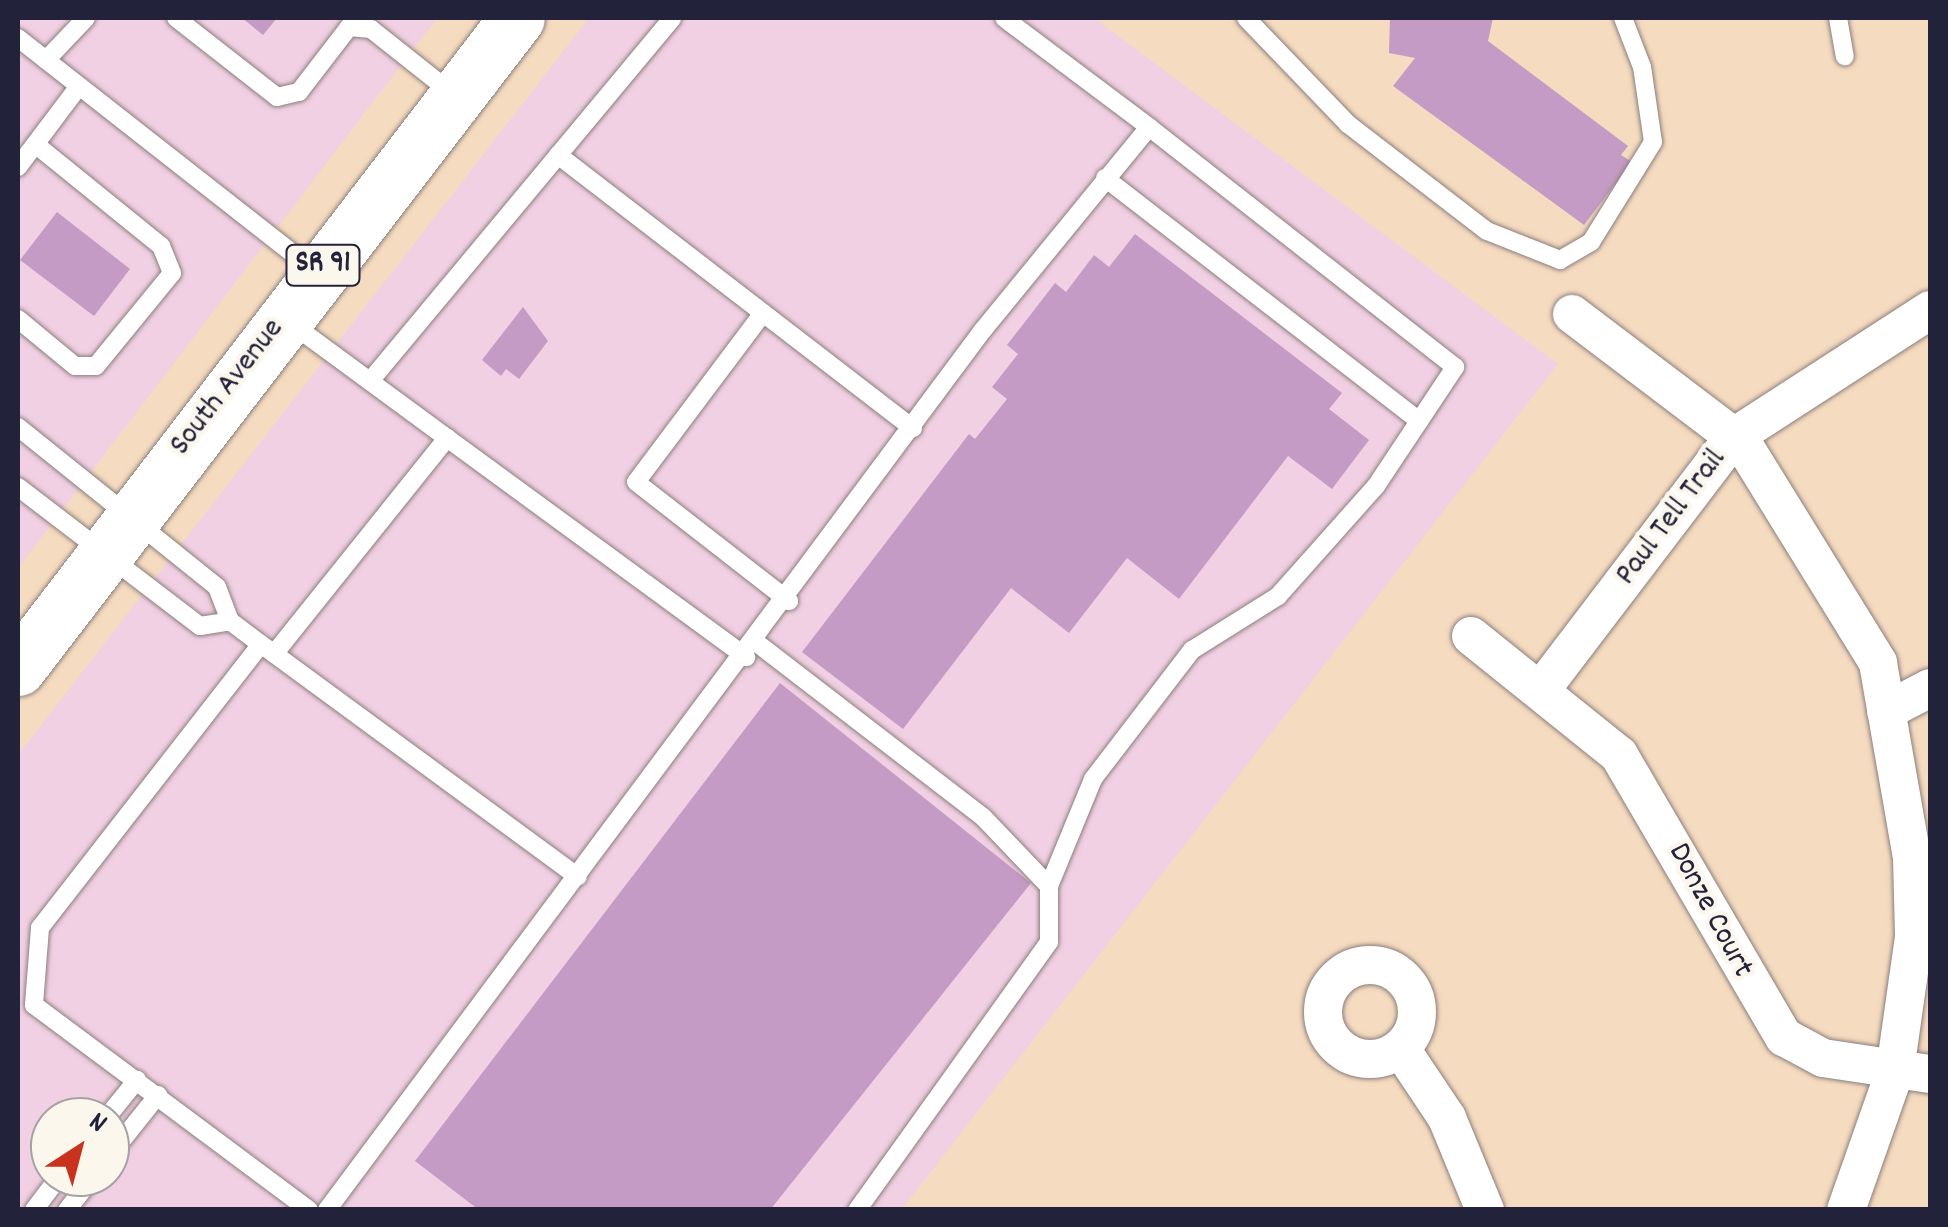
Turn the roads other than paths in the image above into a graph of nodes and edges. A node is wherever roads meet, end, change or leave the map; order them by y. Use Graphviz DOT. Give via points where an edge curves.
graph roads {
  1 [pos="86,18"];
  2 [pos="176,18"];
  3 [pos="518,18"];
  4 [pos="672,18"];
  5 [pos="1004,18"];
  6 [pos="1246,18"];
  7 [pos="1622,18"];
  8 [pos="1838,18"];
  9 [pos="18,40"];
  10 [pos="1845,56"];
  11 [pos="46,60"];
  12 [pos="79,86"];
  13 [pos="456,96"];
  14 [pos="1148,127"];
  15 [pos="35,144"];
  16 [pos="558,155"];
  17 [pos="18,167"];
  18 [pos="1105,178"];
  19 [pos="318,273"];
  20 [pos="1930,310"];
  21 [pos="763,313"];
  22 [pos="1572,314"];
  23 [pos="283,317"];
  24 [pos="18,319"];
  25 [pos="370,382"];
  26 [pos="1419,420"];
  27 [pos="18,426"];
  28 [pos="912,428"];
  29 [pos="1734,437"];
  30 [pos="447,438"];
  31 [pos="18,487"];
  32 [pos="116,534"];
  33 [pos="789,601"];
  34 [pos="230,620"];
  35 [pos="1471,636"];
  36 [pos="267,649"];
  37 [pos="752,650"];
  38 [pos="18,668"];
  39 [pos="1930,688"];
  40 [pos="1542,690"];
  41 [pos="1886,711"];
  42 [pos="578,877"];
  43 [pos="1049,886"];
  44 [pos="1401,1049"];
  45 [pos="1913,1072"];
  46 [pos="136,1080"];
  47 [pos="158,1094"];
  48 [pos="123,1097"];
  49 [pos="130,1130"];
  50 [pos="309,1210"];
  51 [pos="326,1210"];
  52 [pos="857,1210"];
  53 [pos="1485,1210"];
  54 [pos="1846,1210"];
  1 -- 11 [label="lane"];
  2 -- 13 [label="lane" via="277,97 299,92 349,27 371,30"];
  3 -- 13 [label="main road, South Avenue / SR 91"];
  4 -- 16 [label="lane"];
  5 -- 14 [label="lane"];
  6 -- 7 [label="lane" via="1363,136 1487,231 1560,260 1590,242 1653,142 1642,67"];
  8 -- 10 [label="lane"];
  9 -- 11 [label="lane"];
  11 -- 12 [label="lane"];
  12 -- 15 [label="lane"];
  12 -- 19 [label="lane"];
  13 -- 19 [label="main road, South Avenue / SR 91"];
  14 -- 18 [label="lane"];
  14 -- 26 [label="lane" via="1455,366"];
  15 -- 17 [label="lane"];
  15 -- 24 [label="lane" via="162,246 172,273 96,366 75,366"];
  16 -- 21 [label="lane"];
  16 -- 25 [label="lane"];
  18 -- 26 [label="lane"];
  18 -- 28 [label="lane"];
  19 -- 23 [label="main road, South Avenue / SR 91"];
  20 -- 29 [label="street, Paul Tell Trail"];
  21 -- 28 [label="lane"];
  21 -- 33 [label="lane" via="636,482"];
  22 -- 29 [label="street"];
  23 -- 25 [label="lane"];
  23 -- 32 [label="main road, South Avenue / SR 91"];
  25 -- 30 [label="lane"];
  26 -- 43 [label="lane" via="1376,486 1278,596 1192,650 1094,779"];
  27 -- 32 [label="lane"];
  28 -- 33 [label="lane"];
  29 -- 40 [label="street, Paul Tell Trail"];
  29 -- 41 [label="street" via="1796,516 1868,646"];
  30 -- 36 [label="lane"];
  30 -- 37 [label="lane"];
  31 -- 32 [label="lane"];
  32 -- 34 [label="lane" via="217,587"];
  32 -- 34 [label="lane" via="200,626"];
  32 -- 38 [label="main road, South Avenue / SR 91"];
  33 -- 37 [label="lane"];
  34 -- 36 [label="lane"];
  35 -- 40 [label="street, Donze Court"];
  36 -- 42 [label="lane"];
  36 -- 46 [label="lane" via="40,928 34,1005"];
  37 -- 42 [label="lane"];
  37 -- 43 [label="lane" via="982,817"];
  39 -- 41 [label="street"];
  40 -- 45 [label="street, Donze Court" via="1620,755 1771,1024 1823,1058"];
  41 -- 45 [label="street" via="1912,858"];
  42 -- 51 [label="lane"];
  43 -- 52 [label="lane" via="1049,942"];
  44 -- 53 [label="street" via="1447,1118"];
  45 -- 54 [label="street"];
  46 -- 47 [label="lane"];
  46 -- 48 [label="lane"];
  47 -- 49 [label="lane"];
  47 -- 50 [label="lane"];
}
